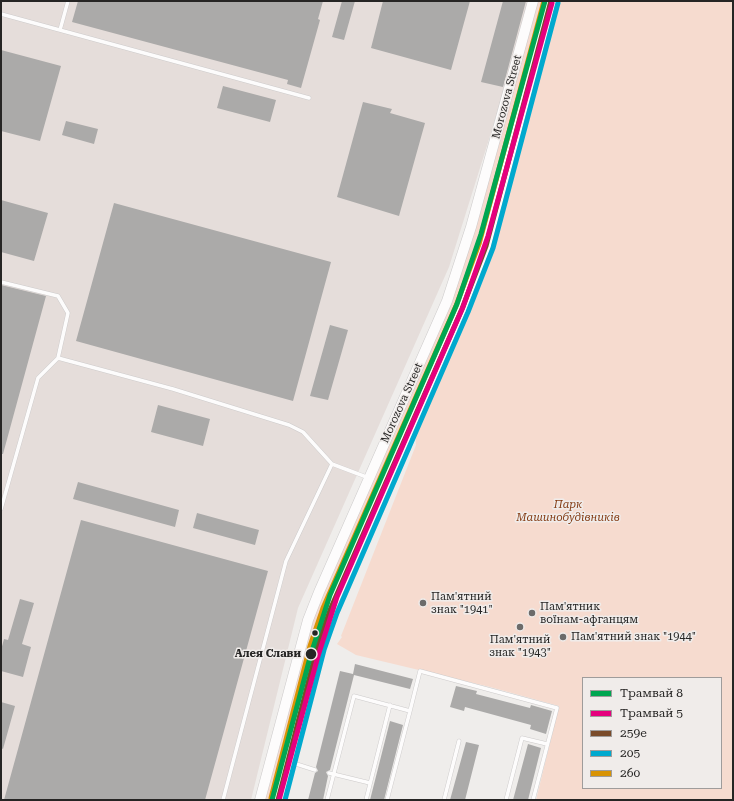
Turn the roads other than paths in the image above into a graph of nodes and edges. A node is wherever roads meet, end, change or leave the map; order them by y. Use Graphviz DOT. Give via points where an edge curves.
graph roads {
  1 [pos="68,1"];
  2 [pos="533,1"];
  3 [pos="551,1"];
  4 [pos="1,14"];
  5 [pos="60,30"];
  6 [pos="309,98"];
  7 [pos="1,282"];
  8 [pos="58,358"];
  9 [pos="332,464"];
  10 [pos="369,478"];
  11 [pos="1,509"];
  12 [pos="390,706"];
  13 [pos="410,711"];
  14 [pos="459,741"];
  15 [pos="547,744"];
  16 [pos="288,761"];
  17 [pos="315,770"];
  18 [pos="329,773"];
  19 [pos="334,774"];
  20 [pos="370,783"];
  21 [pos="223,800"];
  22 [pos="260,800"];
  23 [pos="278,800"];
  24 [pos="327,800"];
  25 [pos="366,800"];
  26 [pos="387,800"];
  27 [pos="444,800"];
  28 [pos="506,800"];
  29 [pos="533,800"];
  1 -- 5 [label="lane"];
  2 -- 10 [label="main road, Morozova Street" via="471,227 447,301"];
  3 -- 16 [label="main road, Morozova Street" via="486,246 462,309 330,610 317,648"];
  4 -- 5 [label="lane"];
  5 -- 6 [label="lane"];
  7 -- 8 [label="lane" via="58,296 68,313"];
  8 -- 9 [label="lane" via="174,389 289,424 303,432"];
  8 -- 11 [label="lane" via="38,378"];
  9 -- 10 [label="lane"];
  9 -- 21 [label="lane" via="286,561"];
  10 -- 22 [label="main road, Morozova Street" via="308,620"];
  12 -- 13 [label="lane"];
  12 -- 19 [label="lane" via="354,696"];
  12 -- 20 [label="lane"];
  13 -- 15 [label="lane" via="420,671 557,708"];
  13 -- 26 [label="lane"];
  14 -- 27 [label="lane"];
  15 -- 28 [label="lane" via="522,738"];
  15 -- 29 [label="lane"];
  16 -- 17 [label="lane"];
  16 -- 23 [label="main road, Morozova Street"];
  18 -- 19 [label="lane"];
  19 -- 20 [label="lane"];
  19 -- 24 [label="lane"];
  20 -- 25 [label="lane"];
}
